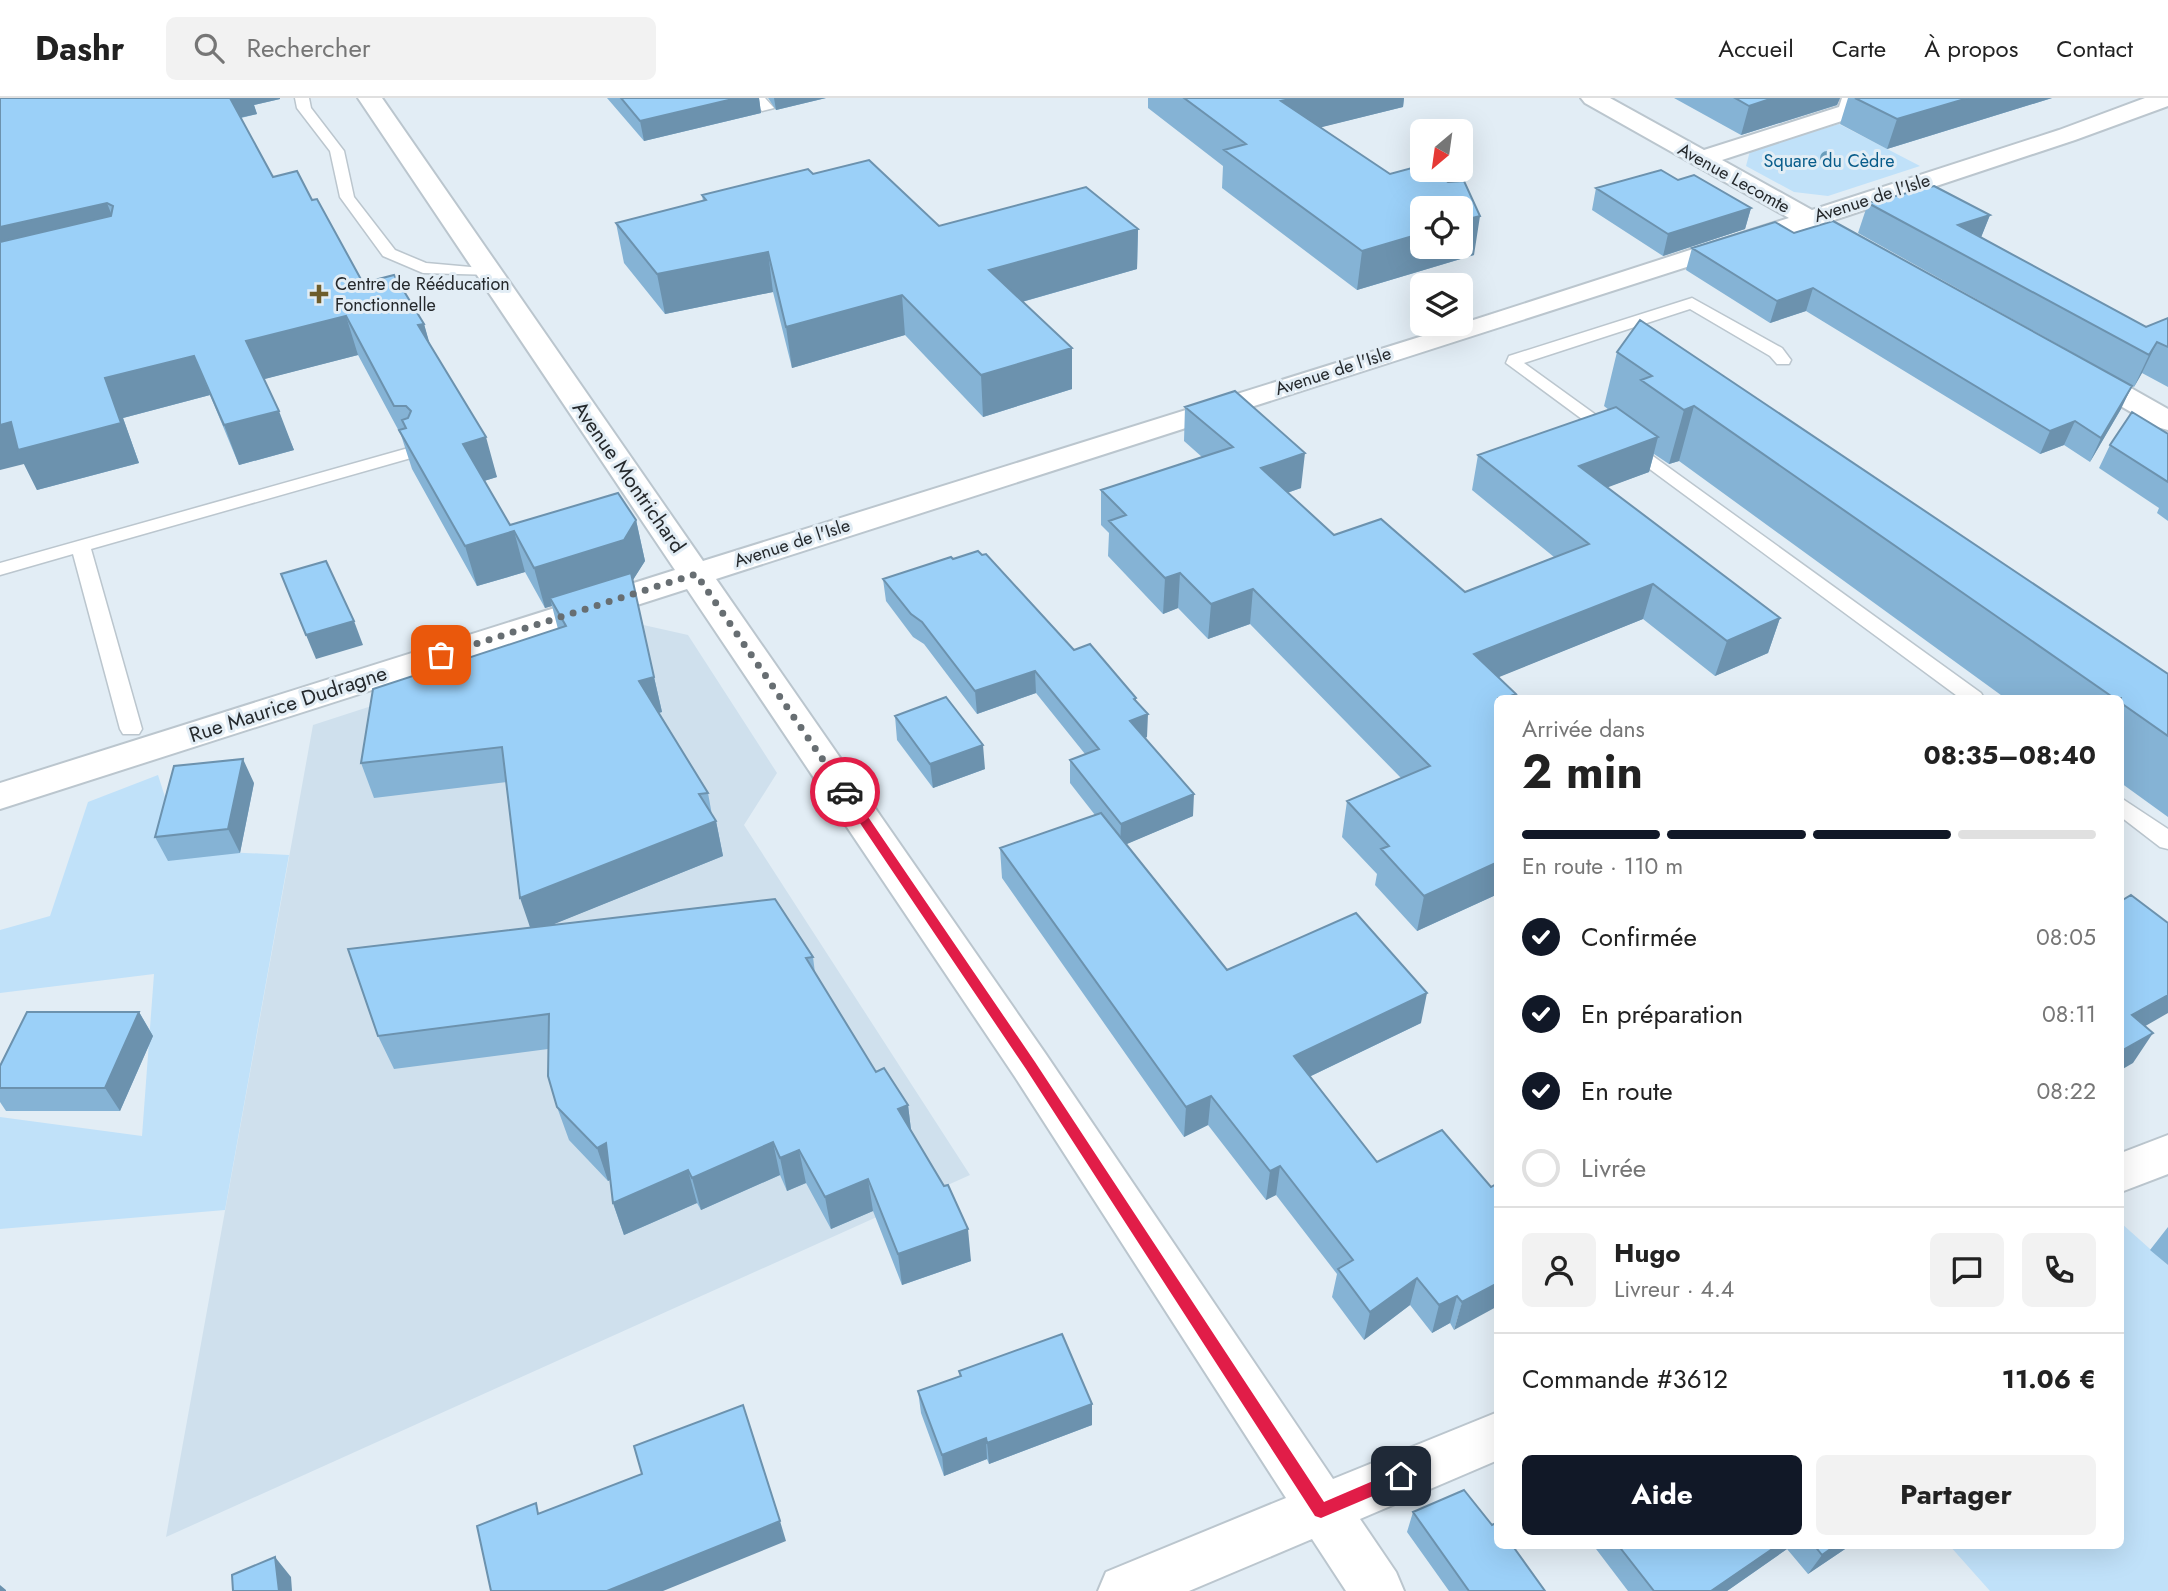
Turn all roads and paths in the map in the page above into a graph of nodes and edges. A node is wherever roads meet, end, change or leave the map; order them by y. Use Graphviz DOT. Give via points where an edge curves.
graph roads {
  1 [pos="302,98"];
  2 [pos="370,98"];
  3 [pos="1593,98"];
  4 [pos="1854,98"];
  5 [pos="2167,98"];
  6 [pos="1700,159"];
  7 [pos="1809,219"];
  8 [pos="1850,241"];
  9 [pos="487,272"];
  10 [pos="1783,360"];
  11 [pos="2062,361"];
  12 [pos="2168,421"];
  13 [pos="412,452"];
  14 [pos="80,546"];
  15 [pos="0,569"];
  16 [pos="696,574"];
  17 [pos="1970,695"];
  18 [pos="131,729"];
  19 [pos="0,796"];
  20 [pos="2124,808"];
  21 [pos="2168,841"];
  22 [pos="2168,1153"];
  23 [pos="2124,1172"];
  24 [pos="1494,1438"];
  25 [pos="1321,1510"];
  26 [pos="1125,1591"];
  27 [pos="1377,1591"];
  1 -- 9 [label="lane" via="304,108 337,151 347,197 389,253 423,268"];
  2 -- 9 [label="street, Avenue Montrichard"];
  3 -- 6 [label="street, Avenue Lecomte"];
  4 -- 6 [label="street" via="1849,111"];
  5 -- 7 [label="street, Avenue de l'Isle"];
  6 -- 7 [label="street, Avenue Lecomte"];
  7 -- 8 [label="street, Avenue Lecomte"];
  7 -- 16 [label="street, Avenue de l'Isle"];
  9 -- 16 [label="street, Avenue Montrichard"];
  10 -- 17 [label="lane" via="1692,303 1514,363"];
  11 -- 12 [label="street"];
  13 -- 14 [label="lane"];
  14 -- 15 [label="lane"];
  14 -- 18 [label="lane"];
  16 -- 19 [label="street, Rue Maurice Dudragne"];
  16 -- 25 [label="street, Avenue Montrichard" via="1023,1054"];
  20 -- 21 [label="lane"];
  22 -- 23 [label="street"];
  24 -- 25 [label="street"];
  25 -- 26 [label="street"];
  25 -- 27 [label="street, Avenue Montrichard"];
}
